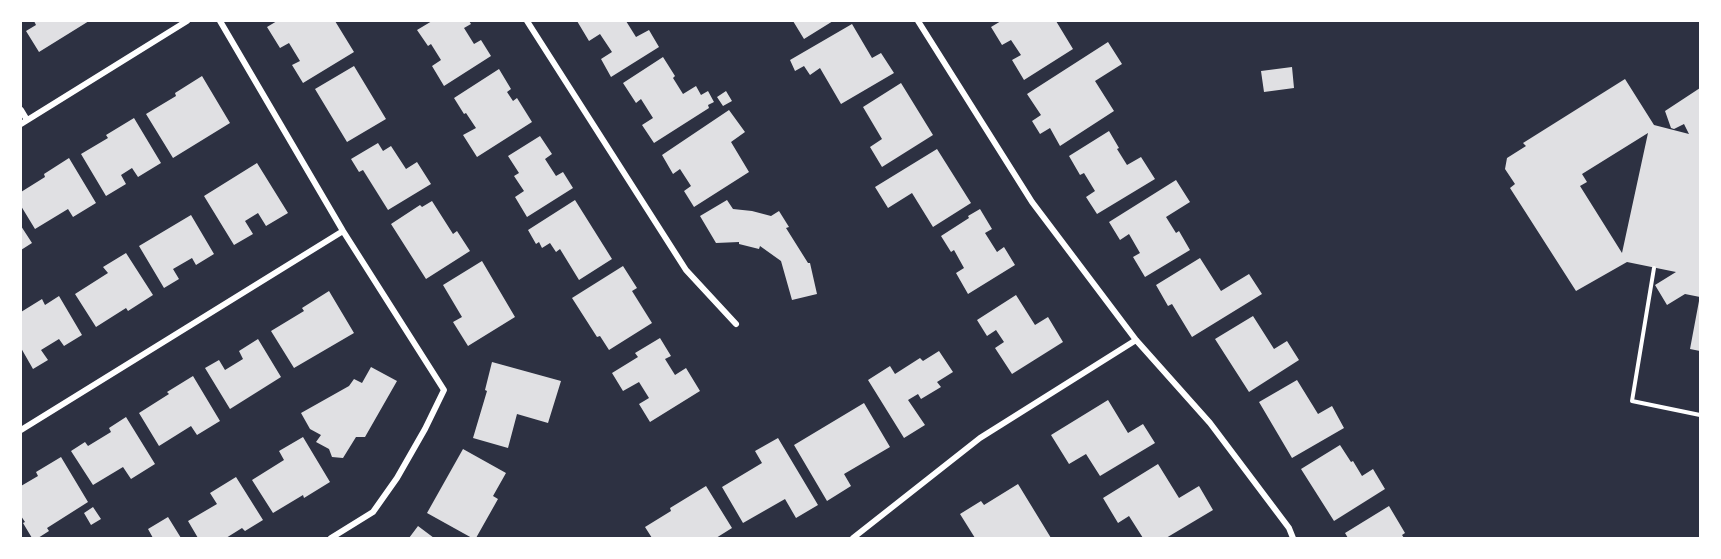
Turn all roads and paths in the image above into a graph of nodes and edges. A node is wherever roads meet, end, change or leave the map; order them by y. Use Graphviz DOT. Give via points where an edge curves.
graph roads {
  1 [pos="187,21"];
  2 [pos="220,21"];
  3 [pos="526,21"];
  4 [pos="918,21"];
  5 [pos="21,110"];
  6 [pos="24,122"];
  7 [pos="343,231"];
  8 [pos="1654,268"];
  9 [pos="736,324"];
  10 [pos="1136,340"];
  11 [pos="1700,415"];
  12 [pos="21,430"];
  13 [pos="331,538"];
  14 [pos="853,538"];
  15 [pos="1293,538"];
  1 -- 6 [label="street"];
  2 -- 7 [label="street"];
  3 -- 9 [label="street" via="686,270"];
  4 -- 10 [label="street" via="1032,202"];
  5 -- 6 [label="street"];
  7 -- 12 [label="street"];
  7 -- 13 [label="street" via="444,390 397,478 373,512"];
  8 -- 11 [label="path" via="1632,401"];
  10 -- 14 [label="street" via="980,438"];
  10 -- 15 [label="street" via="1210,423"];
}
